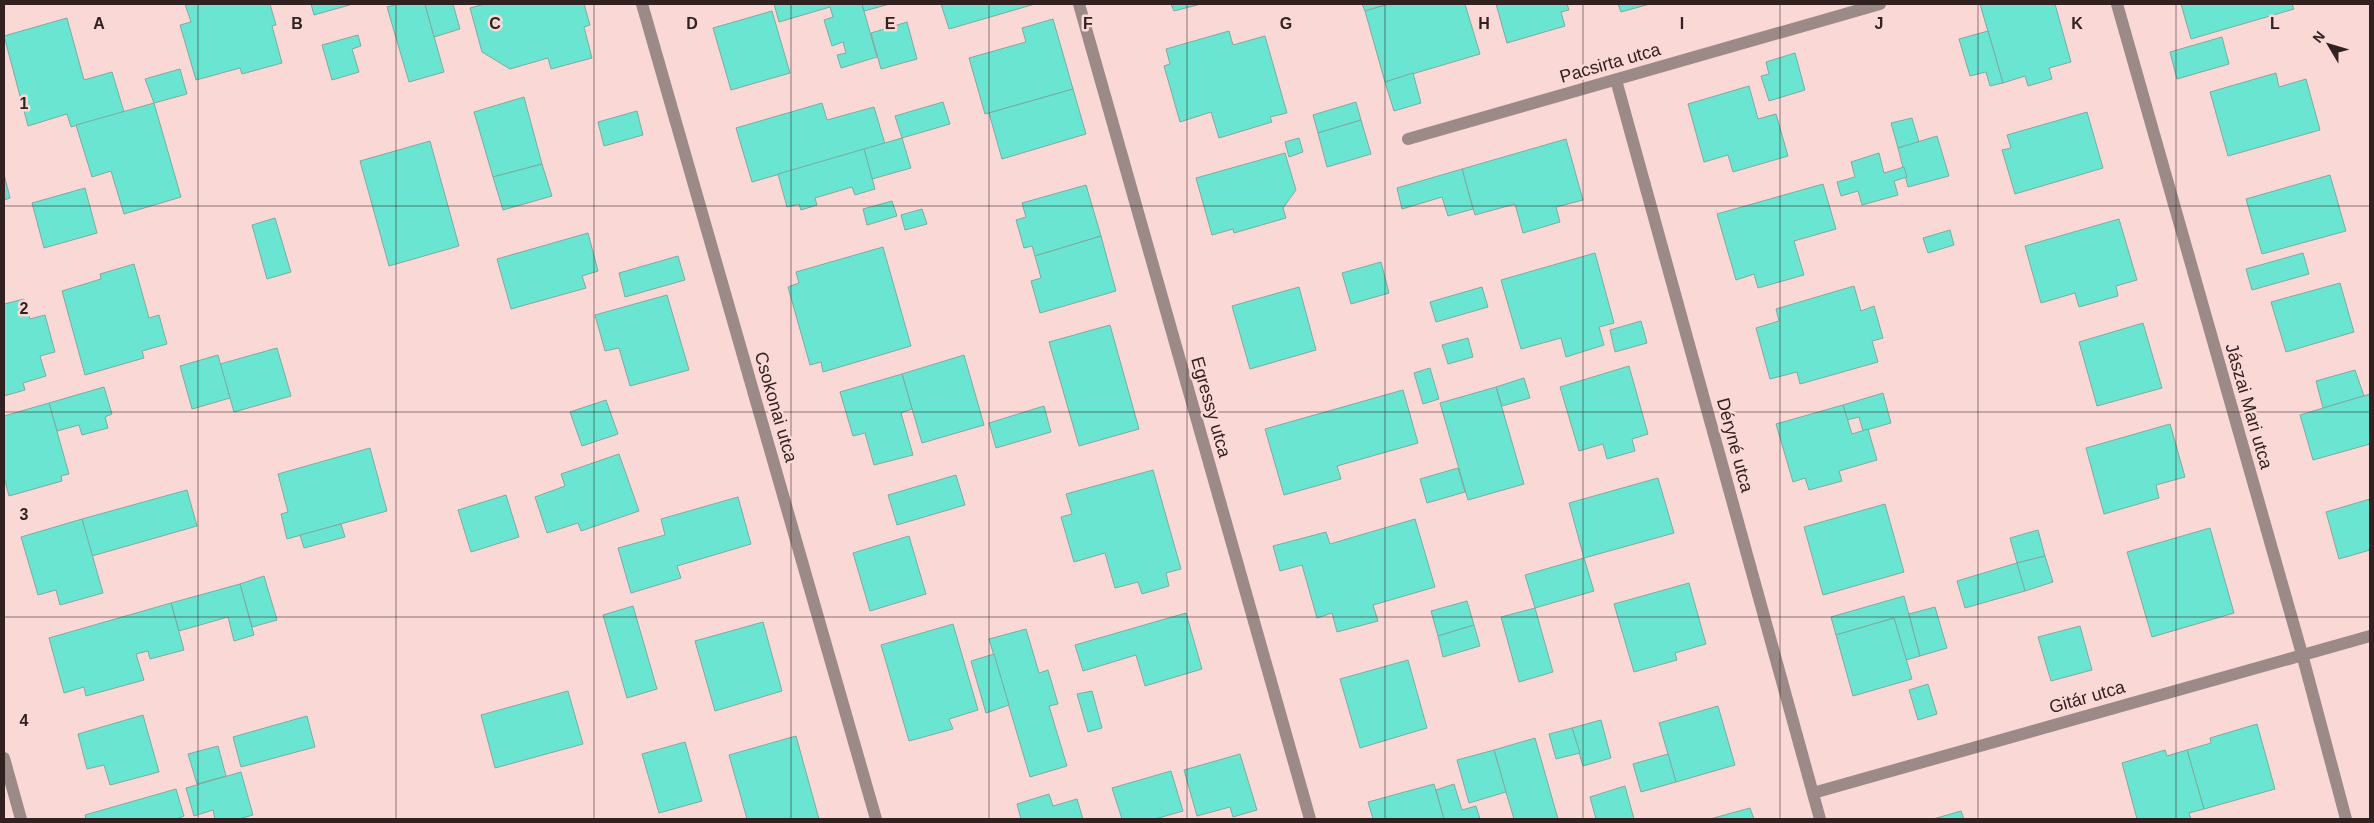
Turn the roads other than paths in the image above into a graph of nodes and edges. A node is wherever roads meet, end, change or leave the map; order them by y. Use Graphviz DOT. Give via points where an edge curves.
graph roads {
  1 [pos="642,4"];
  2 [pos="1079,4"];
  3 [pos="1880,4"];
  4 [pos="2117,4"];
  5 [pos="1616,80"];
  6 [pos="1408,139"];
  7 [pos="2370,636"];
  8 [pos="2302,654"];
  9 [pos="4,762"];
  10 [pos="1813,793"];
  11 [pos="21,819"];
  12 [pos="876,819"];
  13 [pos="1310,819"];
  14 [pos="1820,819"];
  15 [pos="2346,819"];
  1 -- 12 [label="street, Csokonai utca"];
  2 -- 13 [label="street, Egressy utca"];
  3 -- 5 [label="street, Pacsirta utca"];
  4 -- 8 [label="street, Jászai Mari utca"];
  5 -- 6 [label="street, Pacsirta utca"];
  5 -- 10 [label="street, Déryné utca"];
  7 -- 8 [label="street, Gitár utca"];
  8 -- 10 [label="street, Gitár utca"];
  8 -- 15 [label="street, Jászai Mari utca"];
  9 -- 11 [label="street"];
  10 -- 14 [label="street, Déryné utca"];
}
